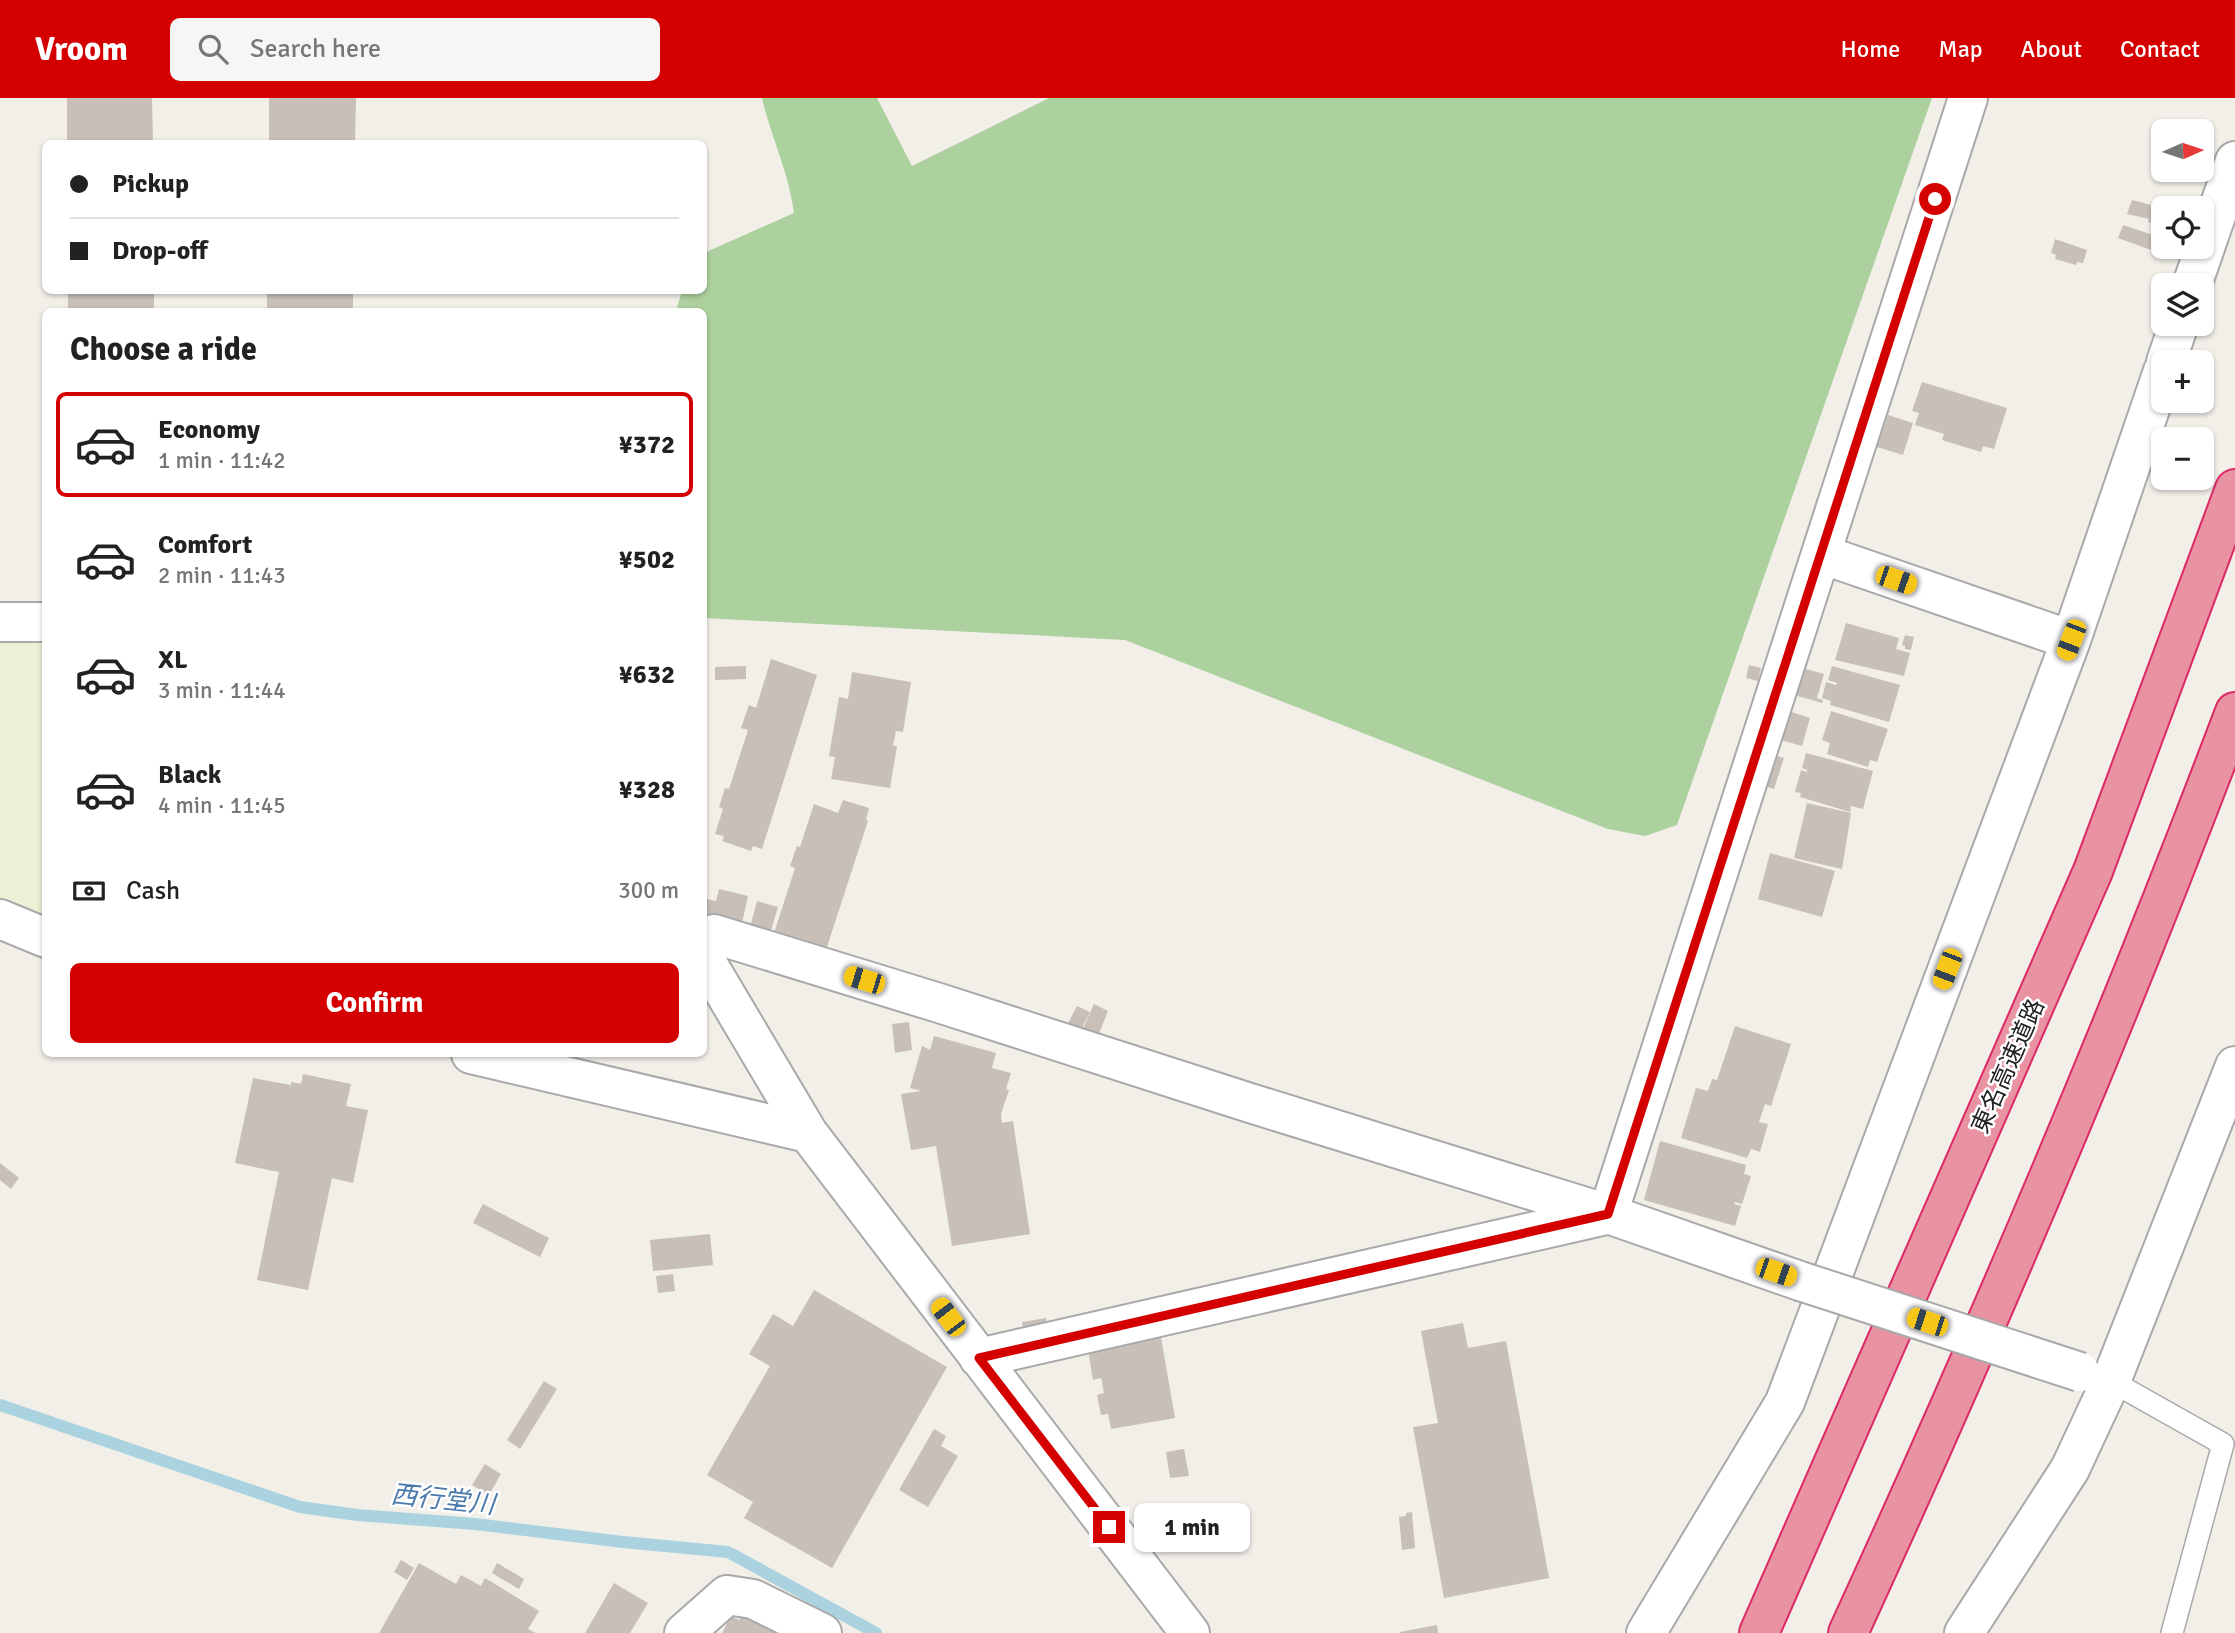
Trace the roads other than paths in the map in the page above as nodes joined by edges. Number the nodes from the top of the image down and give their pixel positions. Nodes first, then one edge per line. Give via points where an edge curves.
1 (1968, 98) edge
2 (2235, 161) edge
3 (2196, 273) edge
4 (2151, 406) edge
5 (2235, 489) edge
6 (1821, 554) junction
7 (0, 622) edge
8 (42, 622) edge
9 (2071, 640) junction
10 (2235, 712) edge
11 (0, 919) edge
12 (707, 936) edge
13 (42, 937) edge
14 (707, 963) edge
15 (484, 1057) edge
16 (2235, 1066) edge
17 (808, 1133) junction
18 (1608, 1214) junction
19 (979, 1358) junction
20 (2095, 1377) junction
21 (684, 1633) edge
22 (822, 1633) edge
23 (1190, 1633) edge
24 (1646, 1633) edge
25 (1759, 1633) edge
26 (1848, 1633) edge
27 (1964, 1633) edge
28 (2172, 1633) edge

1 - 6 street
2 - 3 street
4 - 9 street
5 - 25 highway, 東名高速道路 via 2093,871
6 - 9 street
6 - 18 street
7 - 8 street
9 - 24 street via 1785,1402
10 - 26 highway via 2160,910 1940,1432
11 - 13 street
12 - 18 street via 714,934 939,1003
14 - 17 street
15 - 17 street
16 - 20 street
17 - 19 street
18 - 19 street
18 - 20 street, bridge
19 - 23 street
20 - 27 street via 2070,1469
20 - 28 lane via 2223,1444
21 - 22 street via 727,1595 752,1599

